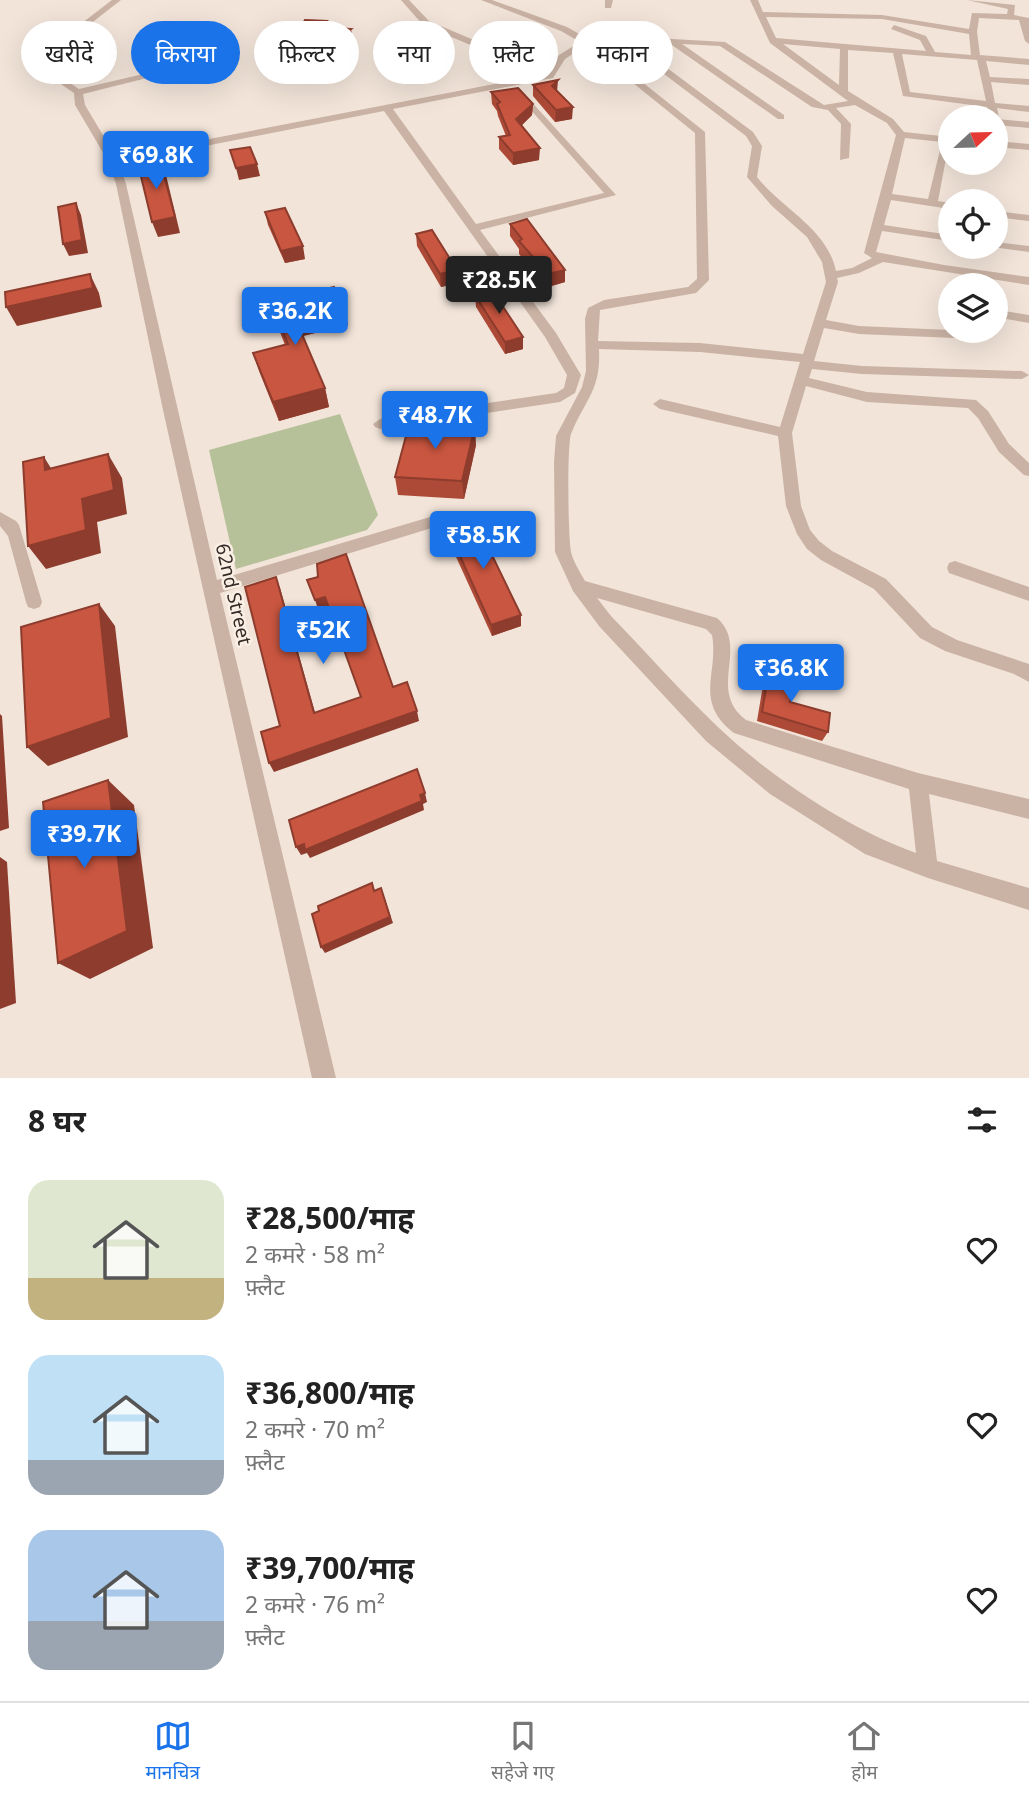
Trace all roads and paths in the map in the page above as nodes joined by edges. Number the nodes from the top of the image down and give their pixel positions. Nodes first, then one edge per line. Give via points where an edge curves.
1 (117, 0) edge
2 (405, 0) edge
3 (485, 0) edge
4 (754, 0) edge
5 (971, 0) edge
6 (870, 6) dead end
7 (1013, 7) edge
8 (759, 14) junction
9 (858, 17) junction
10 (1026, 19) edge
11 (973, 28) junction
12 (572, 34) edge
13 (673, 40) edge
14 (469, 41) edge
15 (773, 41) junction
16 (1029, 41) edge
17 (673, 42) edge
18 (844, 47) junction
19 (897, 51) junction
20 (572, 52) edge
21 (932, 54) junction
22 (979, 58) junction
23 (1029, 62) edge
24 (558, 64) edge
25 (673, 77) edge
26 (985, 79) junction
27 (131, 80) edge
28 (1029, 82) edge
29 (507, 84) edge
30 (513, 84) edge
31 (640, 84) edge
32 (78, 92) junction
33 (843, 92) junction
34 (856, 102) junction
35 (990, 105) joint
36 (1008, 106) edge
37 (386, 107) junction
38 (830, 107) junction
39 (1029, 108) edge
40 (781, 117) dead end
41 (1008, 122) edge
42 (1029, 125) edge
43 (901, 135) junction
44 (938, 139) edge
45 (1008, 145) edge
46 (1029, 147) edge
47 (844, 158) dead end
48 (113, 161) junction
49 (940, 175) edge
50 (886, 196) junction
51 (932, 203) junction
52 (938, 204) edge
53 (1008, 215) edge
54 (1029, 218) edge
55 (876, 227) junction
56 (473, 228) junction
57 (938, 236) edge
58 (1008, 246) edge
59 (1029, 249) edge
60 (881, 258) junction
61 (831, 275) junction
62 (1029, 281) edge
63 (1008, 316) edge
64 (1029, 319) edge
65 (819, 323) junction
66 (938, 333) edge
67 (592, 345) junction
68 (807, 361) junction
69 (1022, 374) dead end
70 (801, 380) junction
71 (660, 404) dead end
72 (380, 424) dead end
73 (785, 433) junction
74 (1029, 471) edge
75 (0, 519) edge
76 (430, 523) dead end
77 (955, 568) dead end
78 (579, 586) junction
79 (211, 589) junction
80 (1029, 594) edge
81 (34, 602) dead end
82 (1029, 674) edge
83 (918, 782) junction
84 (1029, 809) edge
85 (928, 868) junction
86 (1029, 899) edge
87 (324, 1078) edge

1 - 32 street via 34,63
2 - 14 street via 426,23
3 - 12 street
4 - 8 street
5 - 7 street
6 - 11 street
7 - 10 street
7 - 11 street via 976,14
8 - 9 street
8 - 15 street
9 - 11 street
9 - 21 street via 915,33
10 - 16 street
11 - 22 street
13 - 38 street via 722,44 815,105
15 - 18 street
15 - 33 street
17 - 40 street
18 - 19 street
18 - 33 street
19 - 21 street
19 - 35 street via 906,94
20 - 24 street
21 - 22 street
22 - 23 street
22 - 26 street
25 - 61 street via 750,134 757,146 752,177 764,195 813,233
26 - 28 street
26 - 35 street
27 - 32 street
29 - 37 street
30 - 56 street via 611,195
31 - 67 street via 700,132 703,280 692,290 594,308
32 - 48 street, 62nd Street via 80,105
33 - 34 street
34 - 38 street
34 - 43 street via 890,121
36 - 39 street
37 - 48 street
37 - 56 street
38 - 47 street via 846,124
41 - 42 street
43 - 44 street
43 - 50 street
45 - 46 street
48 - 79 street, 62nd Street
49 - 51 street
50 - 51 street
50 - 55 street
51 - 52 street
53 - 54 street
55 - 57 street
55 - 60 street via 869,250
56 - 72 street via 574,375 570,390 560,397
58 - 59 street
60 - 61 street via 855,271
60 - 62 street
61 - 65 street
63 - 64 street
65 - 66 street via 859,330
65 - 68 street
67 - 68 street via 704,346
67 - 78 street via 589,387 563,436 561,462 562,552
68 - 69 street via 862,370
68 - 70 street
70 - 73 street
70 - 74 street via 867,397 971,403 981,409 1010,456
71 - 73 street
73 - 82 street via 795,509 813,545 873,579 932,637
75 - 81 street via 11,525 16,536
76 - 79 street
77 - 80 street
78 - 83 street via 711,623 722,639 718,698 732,722
78 - 85 street via 605,621 712,735 777,787 872,847
79 - 87 street, 62nd Street
83 - 84 street
83 - 85 street
85 - 86 street

